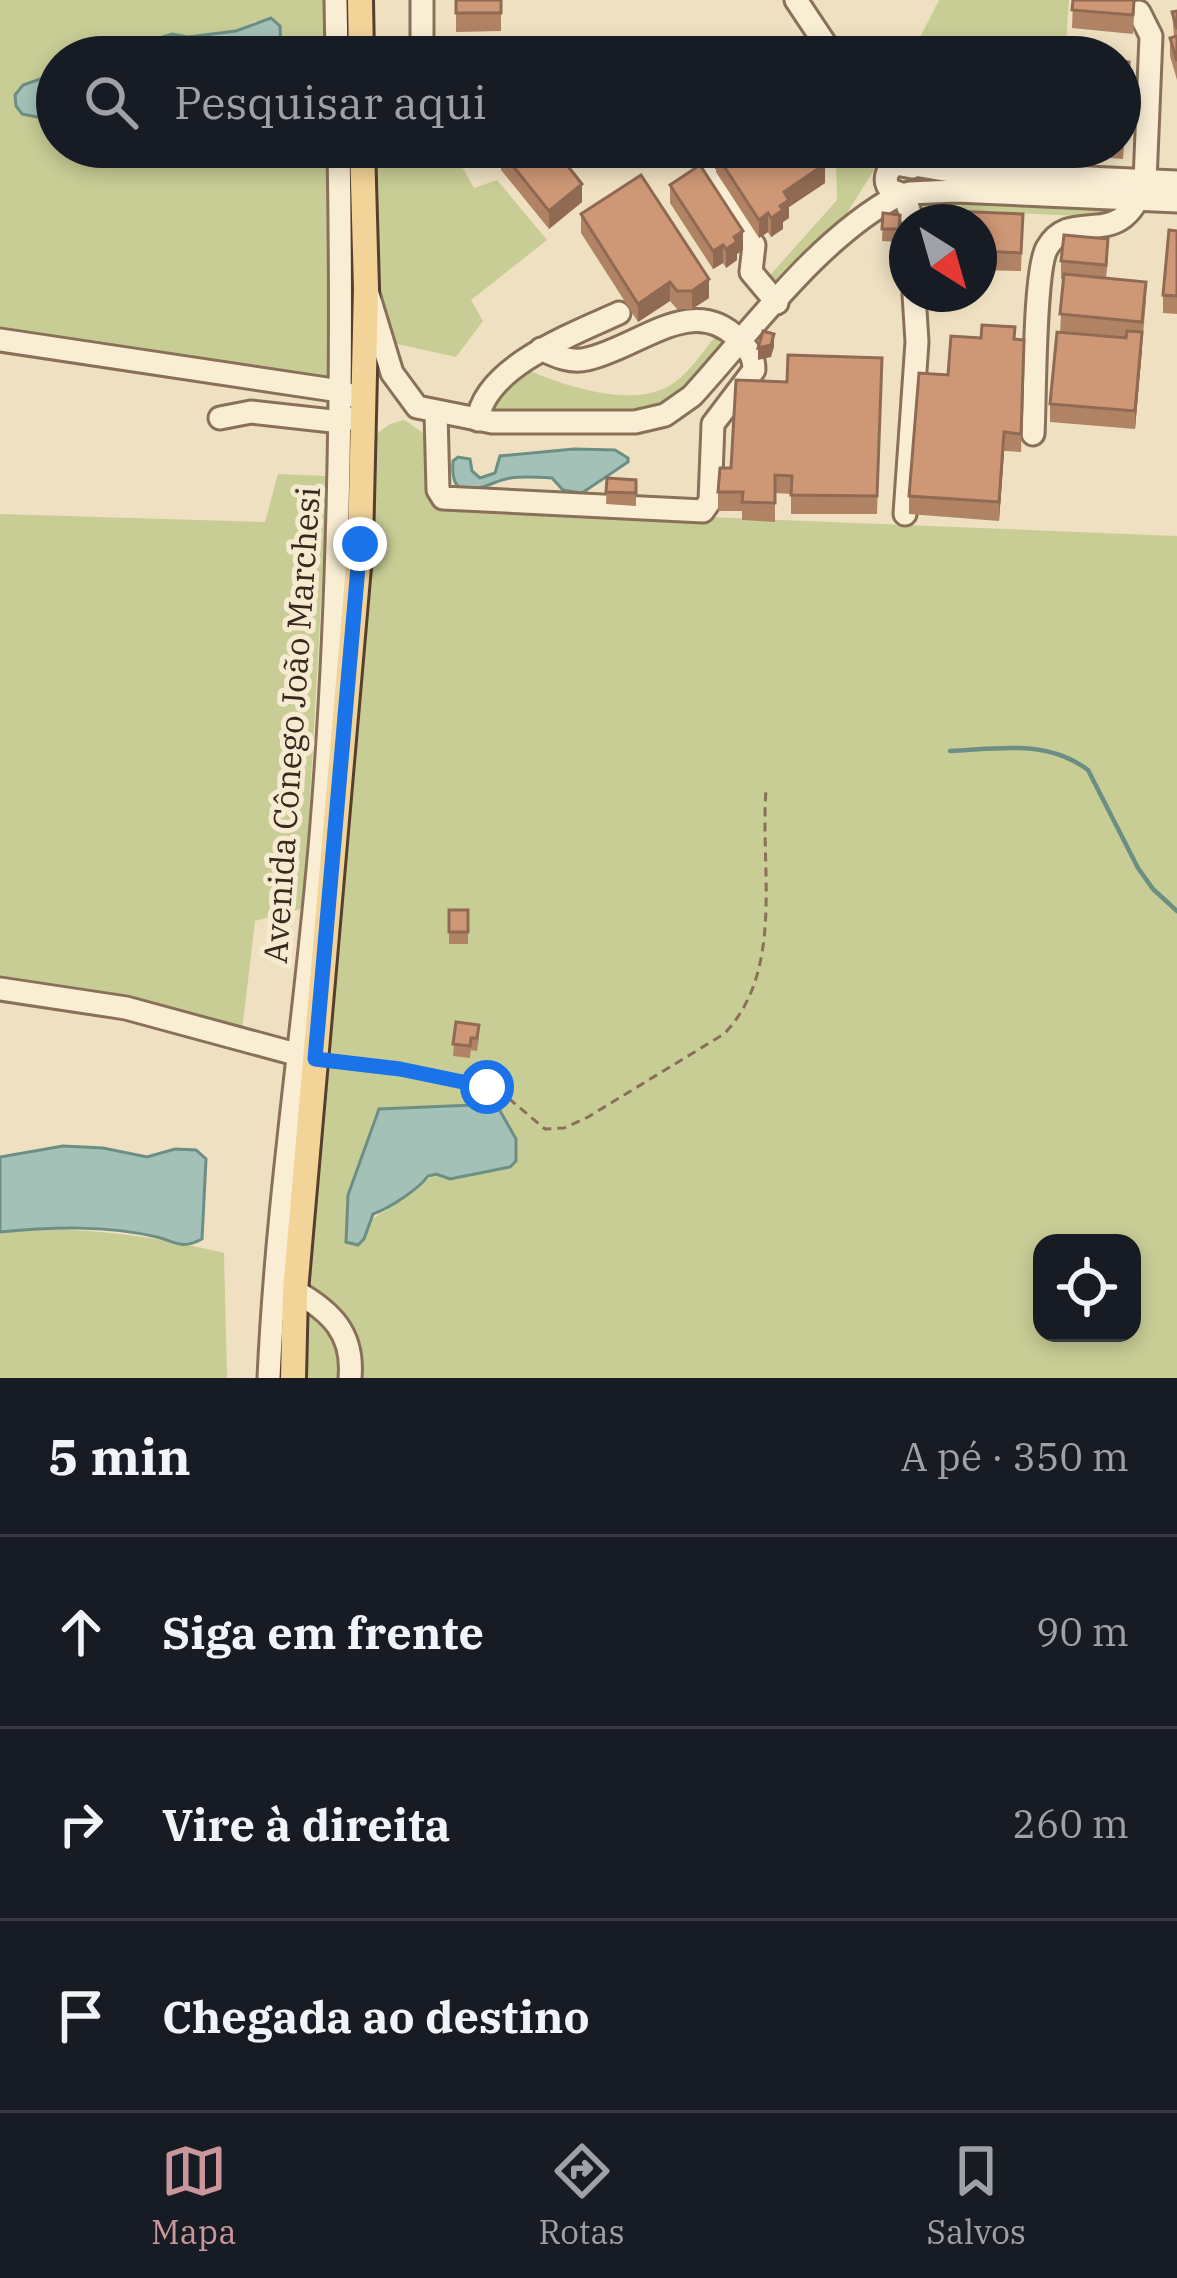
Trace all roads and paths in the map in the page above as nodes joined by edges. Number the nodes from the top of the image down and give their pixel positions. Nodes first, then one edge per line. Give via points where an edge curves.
1 (336, 0) edge
2 (360, 0) edge
3 (422, 0) edge
4 (796, 0) edge
5 (1138, 12) edge
6 (337, 36) edge
7 (361, 36) edge
8 (422, 36) edge
9 (820, 36) edge
10 (341, 168) edge
11 (361, 168) edge
12 (889, 168) edge
13 (912, 168) edge
14 (936, 168) edge
15 (1136, 168) edge
16 (709, 177) edge
17 (1177, 182) edge
18 (1142, 190) junction
19 (904, 194) junction
20 (1177, 201) edge
21 (907, 204) edge
22 (836, 237) junction
23 (354, 288) junction
24 (777, 303) junction
25 (915, 312) edge
26 (619, 313) dead end
27 (0, 340) edge
28 (741, 343) junction
29 (541, 349) junction
30 (340, 391) junction
31 (356, 412) junction
32 (436, 412) junction
33 (220, 418) dead end
34 (478, 419) junction
35 (1033, 434) dead end
36 (904, 514) dead end
37 (766, 790) dead end
38 (0, 989) edge
39 (308, 1059) junction
40 (295, 1292) junction
41 (269, 1378) edge
42 (292, 1378) edge
43 (350, 1378) edge

1 - 6 street
2 - 7 main road
3 - 8 street
4 - 9 street
5 - 18 street via 1151,36
10 - 23 street
11 - 23 main road
12 - 22 street
13 - 19 street via 916,186
14 - 18 street
15 - 18 street
16 - 24 street via 754,245 754,279
17 - 18 street
18 - 19 street
18 - 20 street
18 - 35 street via 1116,224 1064,231 1048,247
19 - 21 street
19 - 22 street
22 - 24 street
23 - 30 street
23 - 31 main road
23 - 32 street via 398,386 417,407
24 - 28 street
25 - 36 street
26 - 29 street
27 - 30 street
28 - 29 street via 719,321 691,320 581,361
28 - 32 street via 754,370 713,424 710,501 698,514 443,499
28 - 34 street via 679,408 651,419
29 - 34 street via 485,394
30 - 31 street
31 - 33 street
31 - 39 main road via 360,544
32 - 34 street
37 - 39 path via 764,940 740,1017 588,1117 545,1129 487,1087
38 - 39 street via 126,1008
39 - 40 main road
39 - 41 street via 281,1226
40 - 42 main road
40 - 43 street via 342,1328

